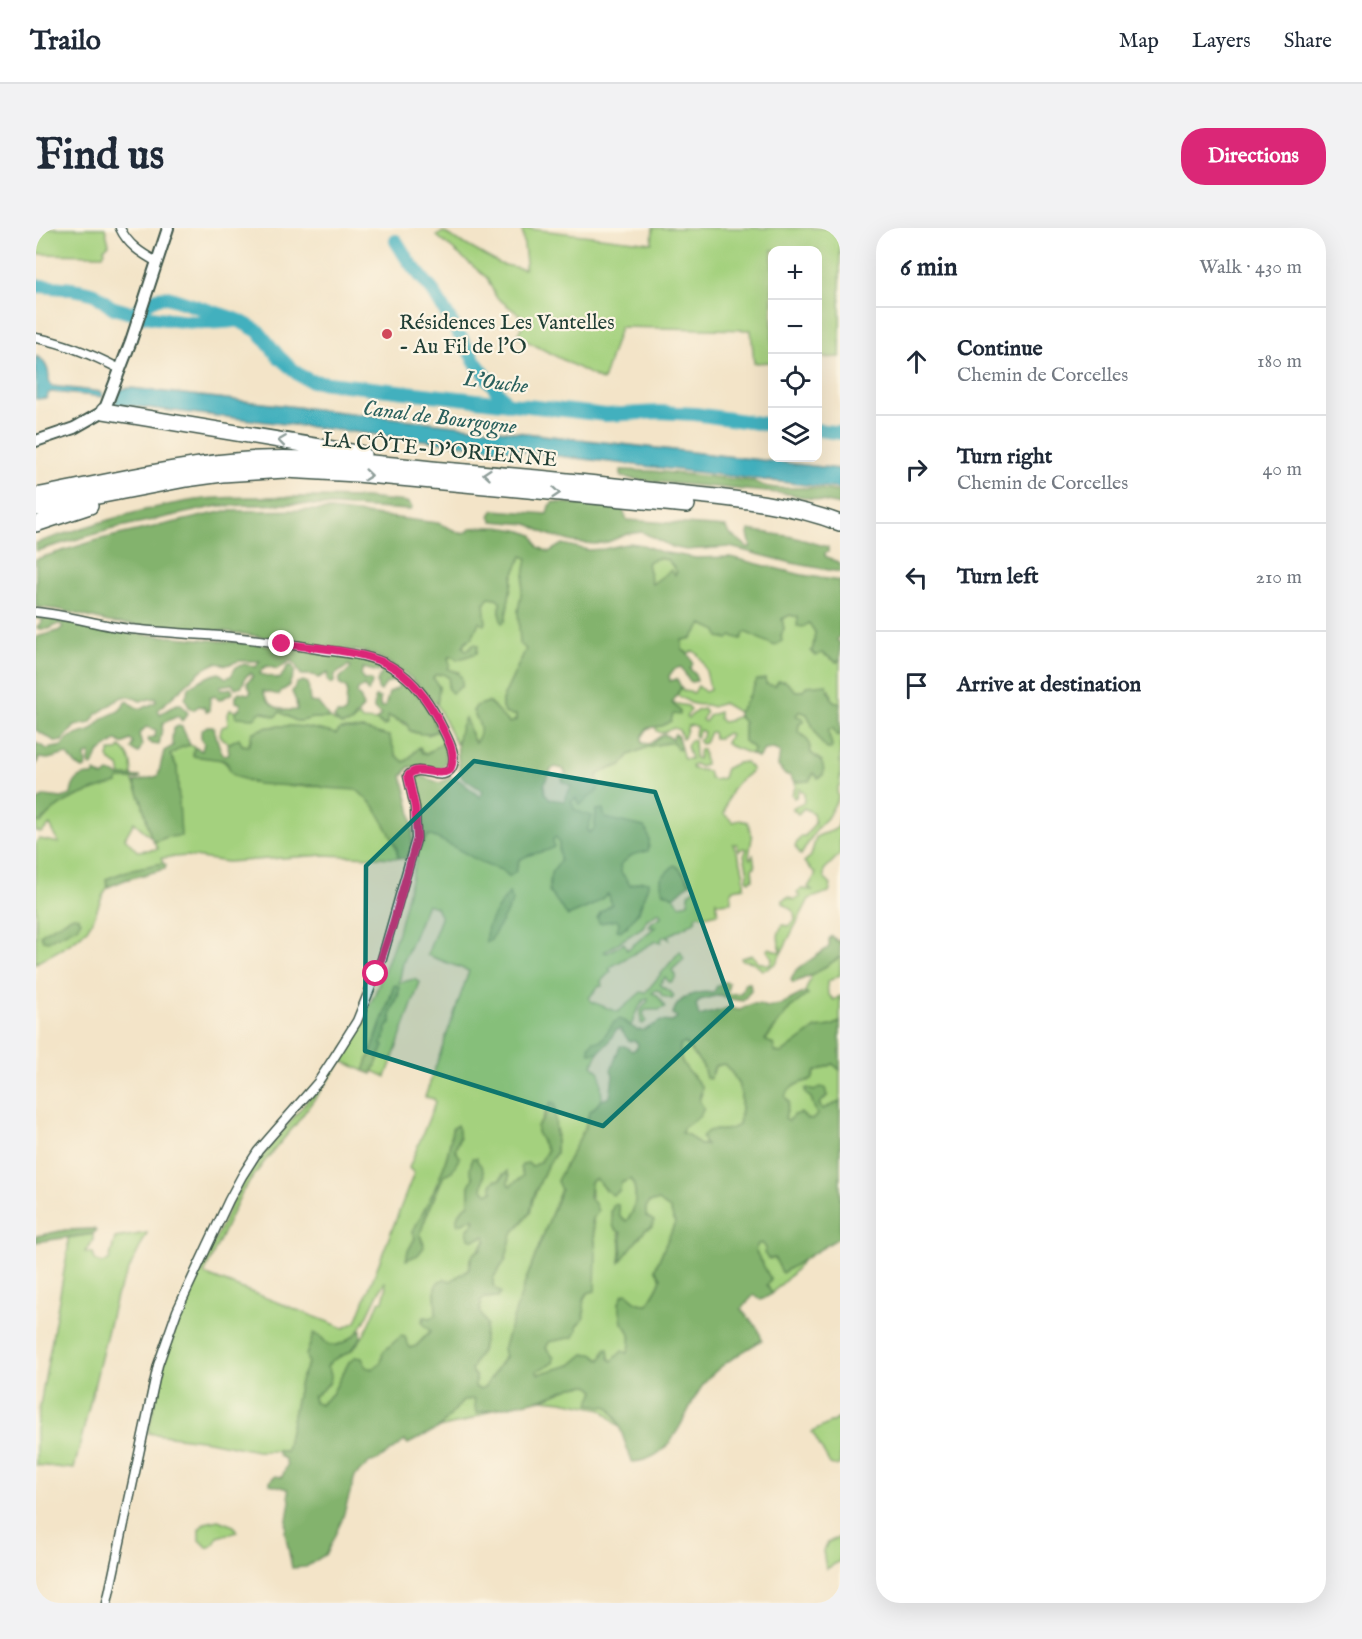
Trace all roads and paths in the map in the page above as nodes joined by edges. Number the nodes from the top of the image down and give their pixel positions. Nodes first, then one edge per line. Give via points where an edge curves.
1 (120, 228) edge
2 (168, 228) edge
3 (155, 267) junction
4 (36, 338) edge
5 (120, 369) junction
6 (106, 408) junction
7 (36, 441) edge
8 (464, 471) junction
9 (154, 485) junction
10 (36, 496) edge
11 (735, 501) junction
12 (36, 508) edge
13 (840, 511) edge
14 (840, 523) edge
15 (36, 524) edge
16 (840, 530) edge
17 (36, 612) edge
18 (107, 1603) edge

1 - 3 street via 125,239
2 - 3 main road
3 - 5 main road
4 - 5 street via 90,353
5 - 6 main road
6 - 7 main road via 74,428
8 -> 6 highway
8 - 10 highway, LA CÔTE-D'ORIENNE via 352,461 260,459 188,467
11 -> 8 highway, LA CÔTE-D'ORIENNE
9 - 12 highway, LA CÔTE-D'ORIENNE
9 - 15 highway
9 -> 16 highway, LA CÔTE-D'ORIENNE via 222,474 310,470 756,511 802,518
11 - 13 highway
11 - 14 highway, LA CÔTE-D'ORIENNE via 807,512
17 - 18 street via 128,629 223,636 372,658 390,665 427,700 453,756 450,770 442,774 416,770 408,776 417,838 382,959 357,1021 318,1082 258,1151 242,1176 177,1311 158,1365

